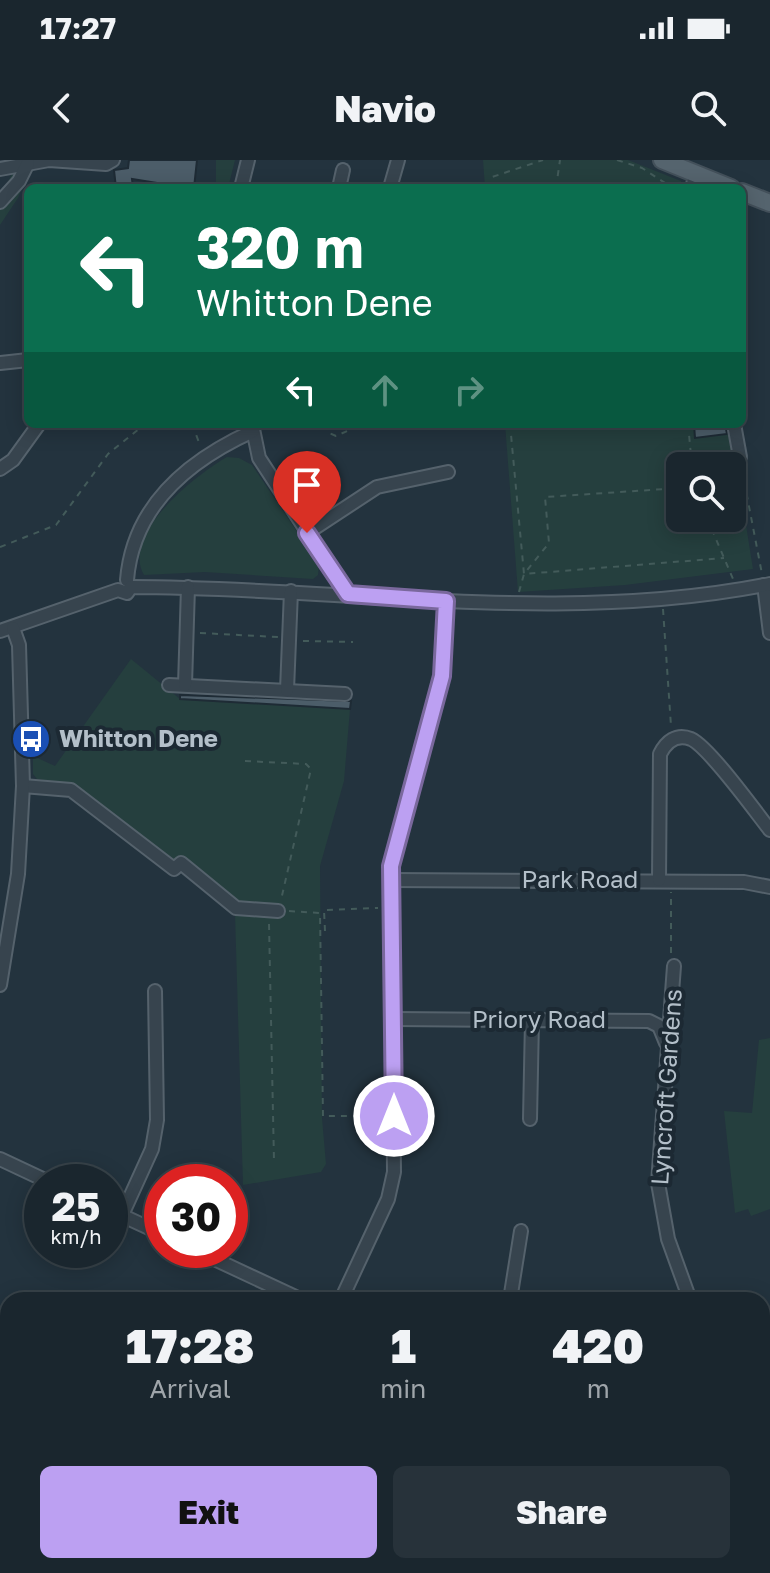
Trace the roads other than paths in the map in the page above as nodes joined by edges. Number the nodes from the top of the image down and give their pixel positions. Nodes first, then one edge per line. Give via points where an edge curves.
1 (113, 160) edge
2 (248, 160) edge
3 (398, 160) edge
4 (662, 160) edge
5 (28, 163) junction
6 (0, 169) edge
7 (343, 170) dead end
8 (694, 181) edge
9 (242, 184) edge
10 (340, 184) edge
11 (391, 184) edge
12 (746, 194) edge
13 (0, 202) edge
14 (770, 203) edge
15 (24, 360) edge
16 (0, 363) edge
17 (36, 428) edge
18 (253, 428) edge
19 (734, 428) edge
20 (736, 452) edge
21 (0, 469) edge
22 (448, 472) dead end
23 (307, 533) junction
24 (767, 584) edge
25 (125, 586) junction
26 (188, 587) junction
27 (291, 591) junction
28 (348, 594) junction
29 (446, 601) junction
30 (6, 630) edge
31 (770, 633) edge
32 (169, 685) dead end
33 (185, 685) junction
34 (287, 690) junction
35 (345, 694) dead end
36 (23, 786) junction
37 (770, 830) edge
38 (390, 880) junction
39 (665, 880) junction
40 (770, 886) edge
41 (278, 910) road end
42 (674, 966) road end
43 (0, 985) edge
44 (155, 991) dead end
45 (394, 1019) junction
46 (532, 1020) junction
47 (668, 1049) junction
48 (530, 1119) dead end
49 (0, 1159) edge
50 (24, 1170) edge
51 (128, 1191) edge
52 (521, 1231) dead end
53 (229, 1268) edge
54 (274, 1292) edge
55 (345, 1292) edge
56 (511, 1292) edge
57 (687, 1292) edge

1 - 5 street
2 - 9 street
3 - 11 street
4 - 8 main road
5 - 6 street
5 - 13 street
7 - 10 street
12 - 14 main road
15 - 16 street
17 - 21 street
18 - 23 street via 259,458
18 - 25 street via 208,455 149,508
19 - 20 street
22 - 23 street via 377,487
23 - 28 street
24 - 29 street via 662,598 520,605
24 - 31 street
25 - 26 street
25 - 30 street
26 - 27 street
26 - 33 street
27 - 28 street
27 - 34 street
28 - 29 street
29 - 38 street via 442,676
30 - 36 street via 19,645
32 - 33 street
33 - 34 street
34 - 35 street
36 - 41 street via 71,790 174,869 181,863 236,908
36 - 43 street via 18,874
37 - 39 street via 701,746 684,737 672,739 660,754
38 - 39 street, Park Road
38 - 45 street
39 - 40 street, Park Road
42 - 47 street, Lyncroft Gardens
44 - 51 street via 157,1120 152,1149
45 - 46 street, Priory Road
45 - 55 street via 394,1172 388,1199
46 - 47 street, Priory Road via 649,1021 659,1026
46 - 48 street
47 - 57 street, Lyncroft Gardens via 658,1183 668,1239
49 - 50 street
52 - 56 street
53 - 54 street

